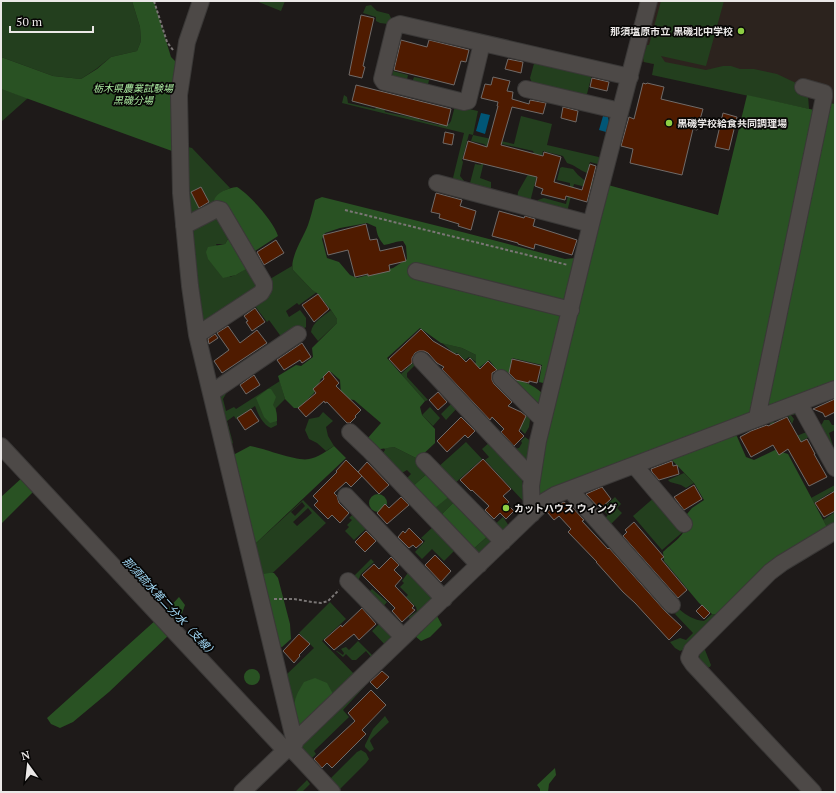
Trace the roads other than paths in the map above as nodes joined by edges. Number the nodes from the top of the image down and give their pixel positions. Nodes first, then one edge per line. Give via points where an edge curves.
1 (201, 1) edge
2 (649, 1) edge
3 (482, 43) junction
4 (630, 77) junction
5 (803, 87) dead end
6 (526, 89) dead end
7 (620, 111) junction
8 (437, 183) dead end
9 (591, 224) junction
10 (184, 226) junction
11 (416, 271) dead end
12 (571, 310) junction
13 (298, 334) dead end
14 (197, 335) junction
15 (421, 360) dead end
16 (501, 378) dead end
17 (835, 389) edge
18 (211, 393) junction
19 (799, 403) junction
20 (757, 418) junction
21 (543, 420) junction
22 (350, 432) dead end
23 (1, 446) edge
24 (424, 461) dead end
25 (634, 465) junction
26 (835, 468) edge
27 (532, 478) junction
28 (570, 490) junction
29 (346, 496) dead end
30 (532, 514) junction
31 (684, 524) dead end
32 (835, 531) edge
33 (503, 542) junction
34 (478, 565) junction
35 (348, 581) road end
36 (444, 599) junction
37 (672, 605) dead end
38 (404, 638) junction
39 (290, 747) junction
40 (242, 792) edge
41 (332, 792) edge
42 (813, 792) edge

1 - 10 street via 187,42 179,95
2 - 4 street
3 - 3 street via 400,24 395,26 382,79 384,82 468,101
3 - 4 street
4 - 7 street
5 - 20 street via 820,91 824,93 824,97
6 - 7 street
7 - 9 street
8 - 9 street
9 - 12 street
10 - 14 street
10 - 14 street via 217,209 221,210 264,284 261,293
11 - 12 street
12 - 21 street
13 - 18 street
14 - 18 street
15 - 27 street
16 - 21 street
17 - 19 street
18 - 39 street via 261,601
19 - 20 street
19 - 26 street
20 - 25 street
21 - 27 street
22 - 34 street
23 - 39 street
24 - 33 street
25 - 28 street
25 - 31 street
27 - 30 street
28 - 30 street via 545,501
28 - 37 street
29 - 36 street
30 - 33 street
32 - 42 street via 770,572 692,650 690,658
33 - 34 street
34 - 36 street
35 - 38 street
36 - 38 street
38 - 39 street
39 - 40 street
39 - 41 street

